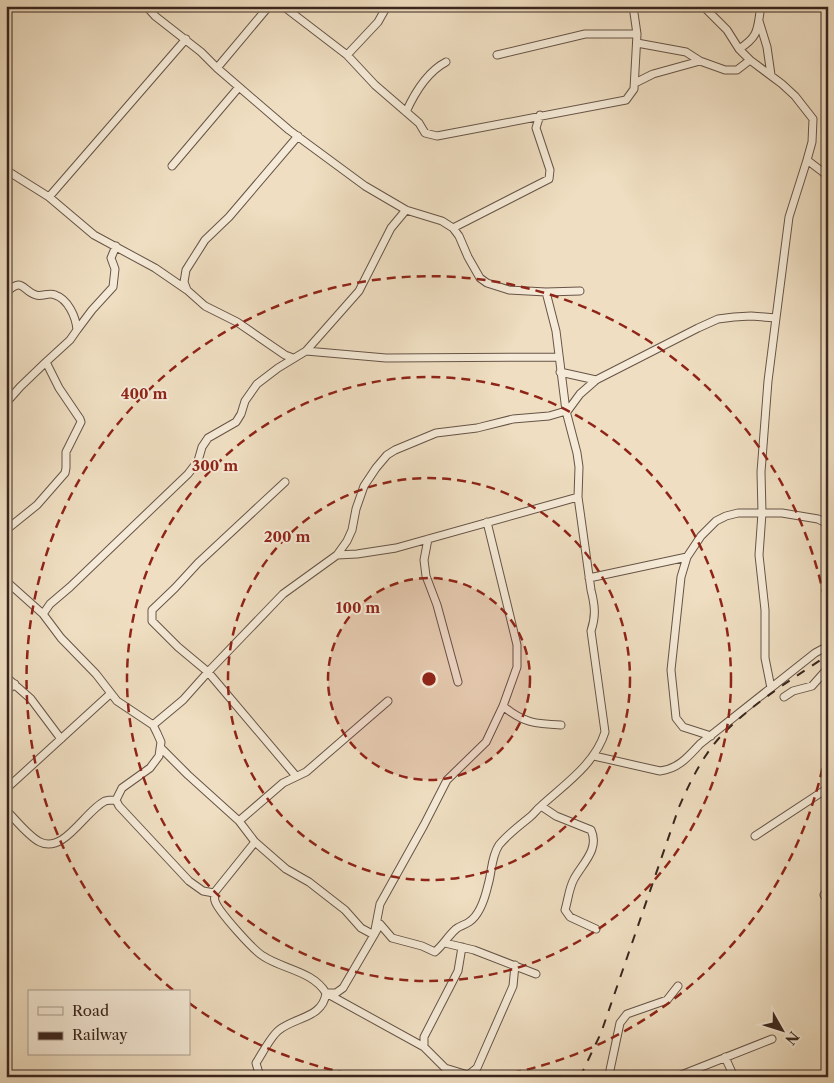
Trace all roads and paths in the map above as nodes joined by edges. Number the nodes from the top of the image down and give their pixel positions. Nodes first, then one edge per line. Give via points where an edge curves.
1 (146, 6) edge
2 (269, 6) edge
3 (283, 6) edge
4 (387, 6) edge
5 (633, 6) edge
6 (703, 6) edge
7 (762, 6) edge
8 (759, 21) junction
9 (638, 34) junction
10 (186, 39) junction
11 (637, 43) junction
12 (740, 49) junction
13 (347, 55) junction
14 (498, 55) dead end
15 (750, 60) junction
16 (700, 61) junction
17 (446, 62) dead end
18 (217, 68) junction
19 (771, 75) junction
20 (634, 83) junction
21 (239, 86) junction
22 (406, 112) junction
23 (540, 115) junction
24 (298, 136) junction
25 (807, 160) junction
26 (172, 166) dead end
27 (6, 170) edge
28 (828, 176) edge
29 (50, 197) junction
30 (406, 210) junction
31 (453, 228) junction
32 (116, 246) junction
33 (187, 290) junction
34 (580, 291) dead end
35 (546, 292) junction
36 (6, 293) edge
37 (776, 318) junction
38 (77, 330) junction
39 (306, 351) junction
40 (558, 357) junction
41 (293, 358) junction
42 (46, 362) junction
43 (560, 372) junction
44 (596, 380) junction
45 (6, 403) edge
46 (566, 412) junction
47 (285, 482) dead end
48 (578, 497) junction
49 (762, 513) junction
50 (486, 522) junction
51 (828, 524) edge
52 (6, 530) edge
53 (428, 539) junction
54 (337, 555) junction
55 (687, 557) junction
56 (589, 578) junction
57 (6, 582) edge
58 (42, 614) junction
59 (828, 646) edge
60 (828, 668) edge
61 (208, 672) junction
62 (6, 677) edge
63 (458, 682) dead end
64 (15, 684) junction
65 (771, 688) junction
66 (6, 691) edge
67 (110, 694) junction
68 (784, 697) dead end
69 (388, 701) dead end
70 (503, 706) junction
71 (152, 725) junction
72 (561, 725) dead end
73 (711, 736) junction
74 (61, 738) junction
75 (161, 748) junction
76 (594, 756) junction
77 (296, 776) junction
78 (828, 788) edge
79 (6, 789) edge
80 (116, 800) junction
81 (541, 806) junction
82 (6, 810) edge
83 (239, 822) junction
84 (754, 836) dead end
85 (255, 842) junction
86 (828, 889) edge
87 (214, 893) junction
88 (828, 901) edge
89 (596, 929) dead end
90 (374, 935) junction
91 (445, 943) junction
92 (462, 947) junction
93 (514, 965) junction
94 (536, 974) dead end
95 (678, 986) dead end
96 (326, 992) junction
97 (772, 1039) dead end
98 (424, 1047) junction
99 (725, 1057) junction
100 (445, 1068) junction
101 (474, 1075) edge
102 (260, 1077) edge
103 (448, 1077) edge
104 (611, 1077) edge
105 (676, 1077) edge
106 (734, 1077) edge

1 - 10 street
2 - 18 street
3 - 13 street
4 - 13 street via 378,22
5 - 9 street
6 - 12 street via 727,30
7 - 8 street
8 - 12 street via 751,42
8 - 19 street via 768,47
9 - 11 street
9 - 14 street via 585,34
10 - 18 street
10 - 29 street
11 - 16 street via 686,52
11 - 20 street
12 - 15 street
13 - 22 street
15 - 16 street via 737,70 725,70
15 - 19 street
16 - 20 street via 653,74
17 - 22 street via 434,68 412,97
18 - 21 street
19 - 25 street via 813,118
20 - 23 street via 634,89 626,100
21 - 24 street
21 - 26 street
22 - 23 street via 425,133 437,136
23 - 31 street via 536,128 550,170 549,179
24 - 30 street via 365,186
24 - 33 street via 236,210 198,249 186,270 184,282
25 - 28 street
25 - 37 street via 789,216
27 - 29 street
29 - 32 street via 94,235
30 - 31 street via 442,221
30 - 39 street via 391,228 359,291
31 - 35 street via 480,278 487,283 509,290
32 - 33 street
32 - 38 street via 111,258 115,269 113,287
33 - 41 street via 205,306 237,322
34 - 35 street
35 - 40 street via 556,331
36 - 38 street via 18,285 36,295 57,295 71,311
37 - 44 street via 718,319
37 - 49 street via 761,472
38 - 42 street
39 - 40 street via 386,358
39 - 41 street
40 - 43 street
41 - 58 street via 257,384 236,422 208,438 188,474
42 - 45 street
42 - 52 street via 81,422 66,452 65,473 37,505
43 - 44 street
43 - 46 street
44 - 46 street
46 - 48 street via 578,460
46 - 54 street via 436,433 387,454 364,486 352,530
47 - 61 street via 152,610 152,621
48 - 50 street
48 - 56 street
49 - 51 street via 791,514
49 - 55 street via 738,513 716,521
49 - 65 street via 758,555
50 - 53 street
50 - 70 street via 517,645 517,666
53 - 54 street via 389,549
53 - 63 street via 424,560 426,576
54 - 61 street via 283,594
55 - 56 street
55 - 73 street via 681,577 671,670 676,718 683,727
56 - 76 street via 595,618 591,631 605,732
57 - 58 street
58 - 67 street
59 - 65 street
60 - 68 street via 812,686
61 - 71 street via 183,700
61 - 77 street
62 - 64 street
64 - 66 street
64 - 74 street
65 - 73 street
67 - 71 street
67 - 74 street
69 - 77 street via 312,768
70 - 72 street via 515,716 537,724
70 - 90 street via 486,742 447,780 380,904
71 - 75 street via 162,742
73 - 76 street via 671,770 660,771
74 - 79 street
75 - 80 street via 150,768 128,782
75 - 83 street
76 - 81 street
77 - 83 street via 283,783
78 - 84 street
80 - 82 street via 106,801 93,810 55,844 35,839
80 - 87 street via 189,881 204,891
81 - 89 street via 556,816 591,830 594,835 589,858 573,881 565,910 570,917
81 - 91 street via 499,846 477,915 457,928
83 - 85 street
85 - 87 street
85 - 90 street
86 - 88 street via 824,896
87 - 96 street via 219,909 252,947 263,956 297,970
90 - 91 street via 380,924 396,940 436,952
90 - 96 street via 343,988 336,993
91 - 92 street
92 - 93 street
92 - 98 street via 458,971 424,1037
93 - 94 street
93 - 101 street via 513,986
95 - 104 street via 667,1000 623,1018
96 - 98 street
96 - 102 street via 325,1001 315,1012 278,1030 256,1063
97 - 99 street
98 - 100 street
99 - 105 street
99 - 106 street
100 - 101 street
100 - 103 street

